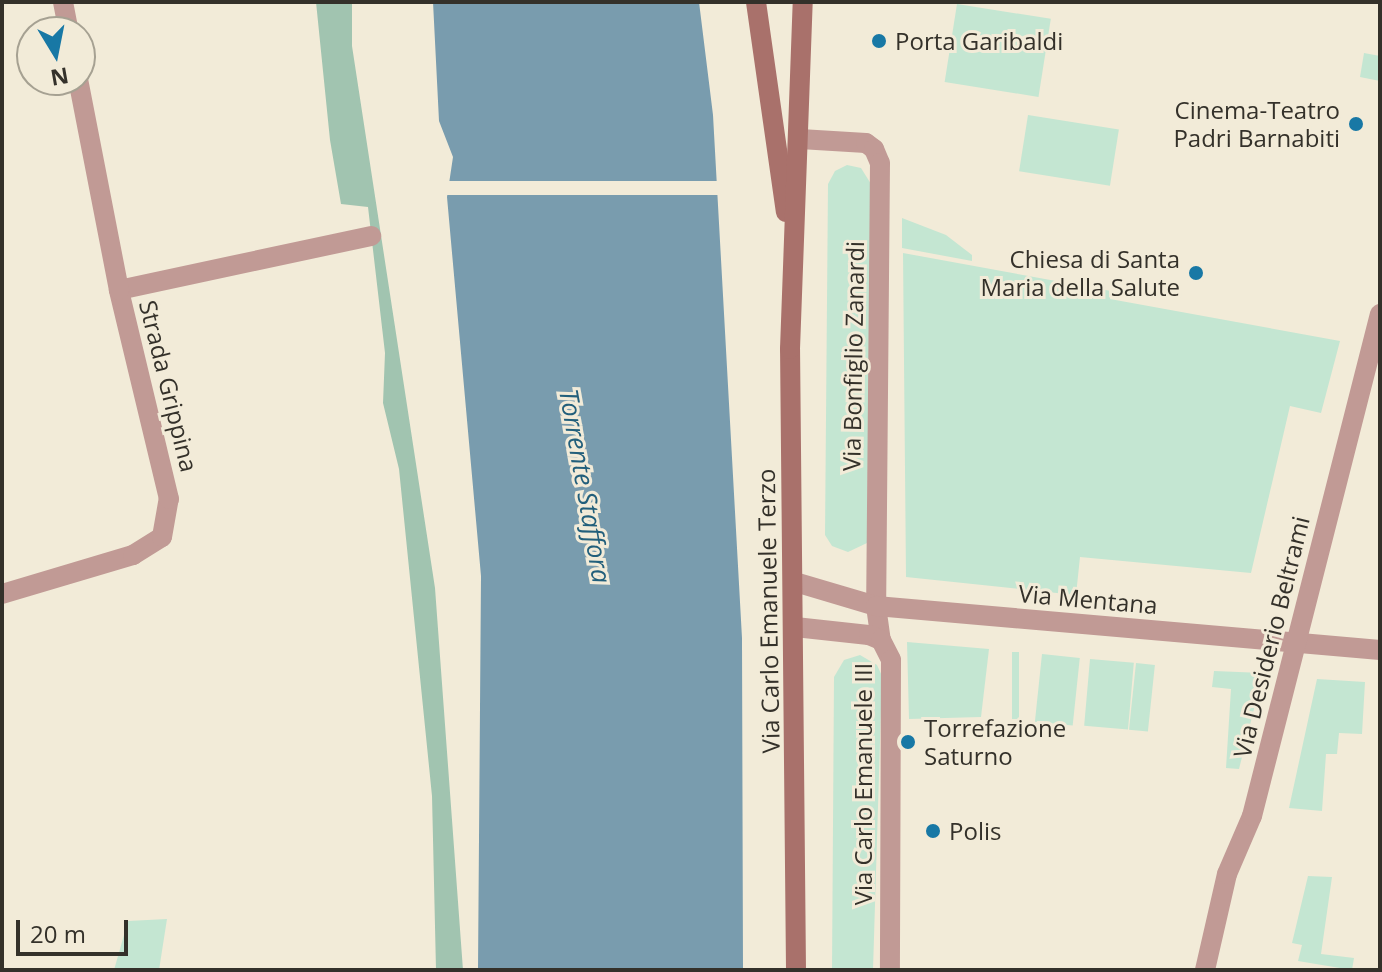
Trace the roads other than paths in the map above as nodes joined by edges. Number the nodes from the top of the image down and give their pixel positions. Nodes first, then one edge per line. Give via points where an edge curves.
1 (756, 2) edge
2 (803, 2) edge
3 (81, 96) edge
4 (800, 139) junction
5 (371, 236) dead end
6 (792, 252) junction
7 (119, 290) junction
8 (1380, 314) edge
9 (795, 582) junction
10 (2, 594) edge
11 (876, 606) junction
12 (795, 627) junction
13 (881, 640) junction
14 (1296, 643) junction
15 (1380, 650) edge
16 (796, 970) edge
17 (890, 970) edge
18 (1205, 970) edge

1 - 6 main road, Via Carlo Emanuele Terzo
2 - 4 main road, Via Carlo Emanuele Terzo
3 - 7 street, Strada Grippina
4 - 6 main road, Via Carlo Emanuele Terzo
4 - 11 street, Via Bonfiglio Zanardi via 866,143 880,163
5 - 7 street
6 - 9 main road, Via Carlo Emanuele Terzo
7 - 10 street, Strada Grippina via 169,499 162,537 133,555
8 - 14 street, Via Desiderio Beltrami
9 - 11 street, Via Mentana
9 - 12 main road, Via Carlo Emanuele Terzo
11 - 13 street, Via Bonfiglio Zanardi
11 - 14 street, Via Mentana
12 - 13 street, Via Carlo Emanuele III via 855,631
12 - 16 main road, Via Carlo Emanuele Terzo
13 - 17 street, Via Carlo Emanuele III via 891,660
14 - 15 street, Via Mentana
14 - 18 street, Via Desiderio Beltrami via 1246,833 1227,874

